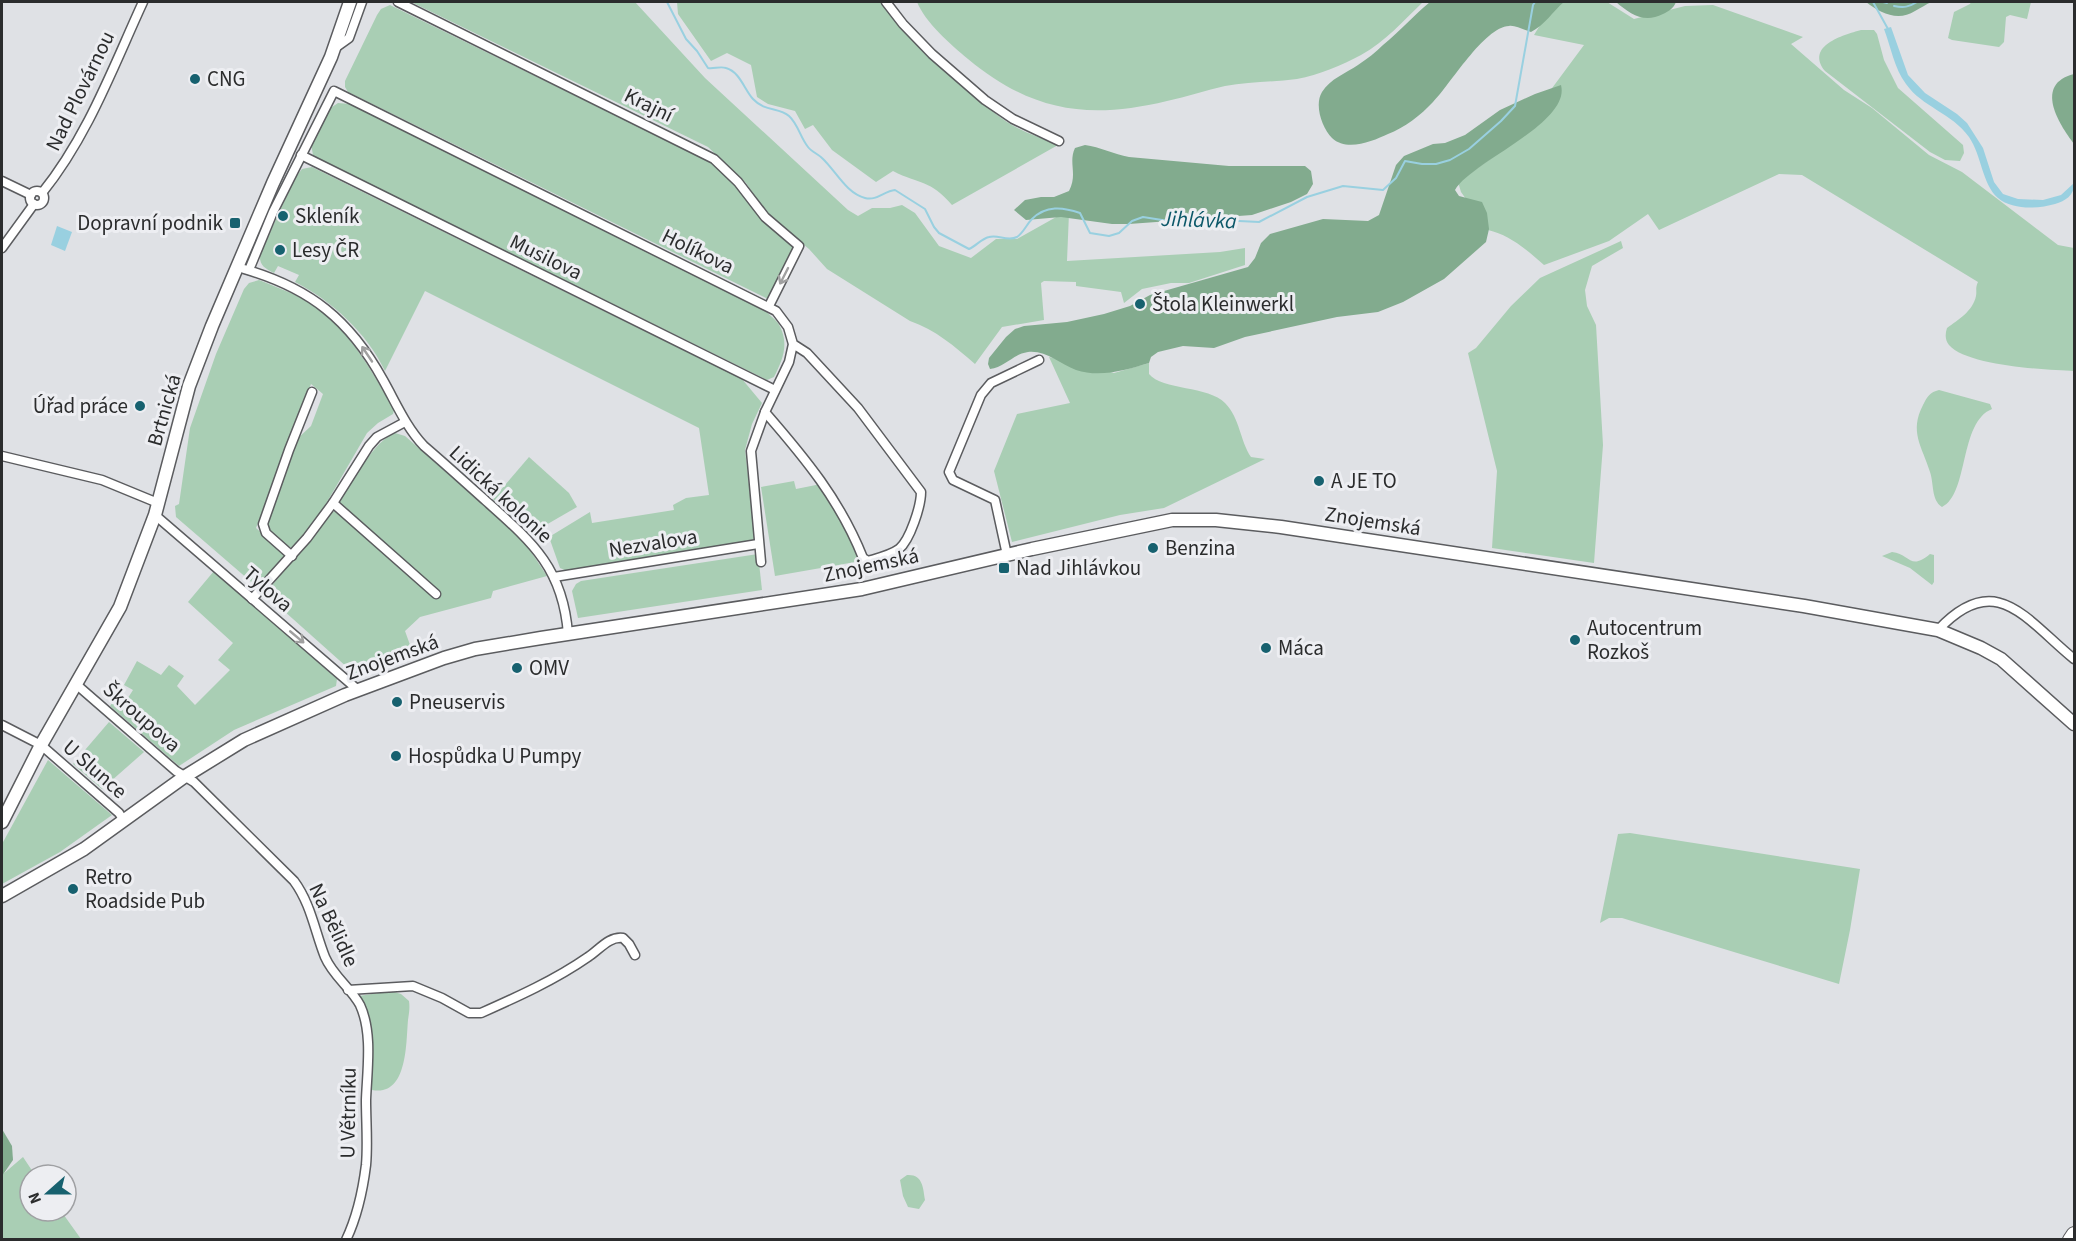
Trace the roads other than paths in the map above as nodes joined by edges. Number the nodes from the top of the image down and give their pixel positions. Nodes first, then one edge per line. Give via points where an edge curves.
1 (143, 2) edge
2 (370, 2) edge
3 (399, 2) edge
4 (886, 2) edge
5 (358, 3) edge
6 (334, 91) joint
7 (1059, 141) dead end
8 (301, 155) junction
9 (2, 181) edge
10 (42, 193) junction
11 (31, 195) junction
12 (34, 204) junction
13 (2, 248) edge
14 (242, 269) junction
15 (769, 306) junction
16 (793, 344) junction
17 (1040, 360) dead end
18 (775, 390) junction
19 (312, 392) dead end
20 (765, 412) junction
21 (405, 422) junction
22 (2, 456) edge
23 (333, 503) junction
24 (156, 509) junction
25 (758, 544) junction
26 (1007, 555) junction
27 (292, 556) junction
28 (761, 562) dead end
29 (554, 578) junction
30 (436, 594) dead end
31 (252, 599) junction
32 (1938, 630) junction
33 (568, 634) junction
34 (2074, 658) edge
35 (77, 684) junction
36 (358, 690) junction
37 (2074, 724) edge
38 (2, 725) edge
39 (41, 745) junction
40 (184, 777) junction
41 (124, 821) junction
42 (2, 822) edge
43 (2, 896) edge
44 (635, 956) dead end
45 (348, 990) junction
46 (2074, 1234) edge
47 (346, 1239) edge
48 (2070, 1239) edge

1 - 10 street, Nad Plovárnou via 81,134 63,167
2 - 5 street
3 -> 15 street, Krajní via 714,159 765,217 799,246
4 - 7 street via 932,54 986,100 1013,119
5 - 14 main road, Brtnická via 335,48
6 - 8 street, Brtnická
6 - 15 street, Holíkova
8 - 14 street, Brtnická
8 - 18 street, Musilova
9 - 11 street
10 - 11 street via 36,191
10 - 12 street, Nad Plovárnou via 44,201
11 - 12 street
12 - 13 street
21 -> 14 street, Lidická kolonie via 358,340 328,310 287,284
14 - 24 main road, Brtnická via 189,386
15 - 16 street, Holíkova via 788,327
16 - 18 street
16 - 20 street, Holíkova via 807,352 858,408 921,492 906,541 896,551 868,561 863,558 823,482
17 - 26 street via 988,386 949,472 953,480 995,500
18 - 20 street
19 - 27 street via 263,524 266,533
20 - 25 street via 751,451
21 - 23 street via 377,437 369,446
21 - 29 street, Lidická kolonie via 424,446 531,542
22 - 24 street, Tylova via 102,480
23 - 27 street
23 - 30 street
24 - 31 street, Tylova
24 - 35 main road, Brtnická via 120,607
25 - 28 street
25 - 29 street, Nezvalova
26 - 32 main road, Znojemská via 1172,520 1216,520 1804,606
26 - 33 main road, Znojemská via 862,589
27 - 31 street
29 - 33 street, Lidická kolonie
31 -> 36 street, Tylova
32 - 34 street via 1953,614 1973,602 1995,602 2023,615
32 - 37 main road, Znojemská via 2001,659
33 - 36 main road, Znojemská via 465,652
35 - 39 main road, Brtnická
35 - 40 street, Škroupova
36 - 40 main road, Znojemská via 244,740
38 - 39 street, U Slunce
39 - 41 street, U Slunce
39 - 42 main road, Brtnická
40 - 41 main road, Znojemská
40 - 45 street, Na Bělidle via 194,782 294,881 305,898 326,960
41 - 43 main road, Znojemská via 70,858
44 - 45 street, Na Bělidle via 623,938 612,939 559,975 481,1013 469,1013 413,986
45 - 47 street, U Větrníku via 364,1018 368,1052 366,1164
46 - 48 main road

